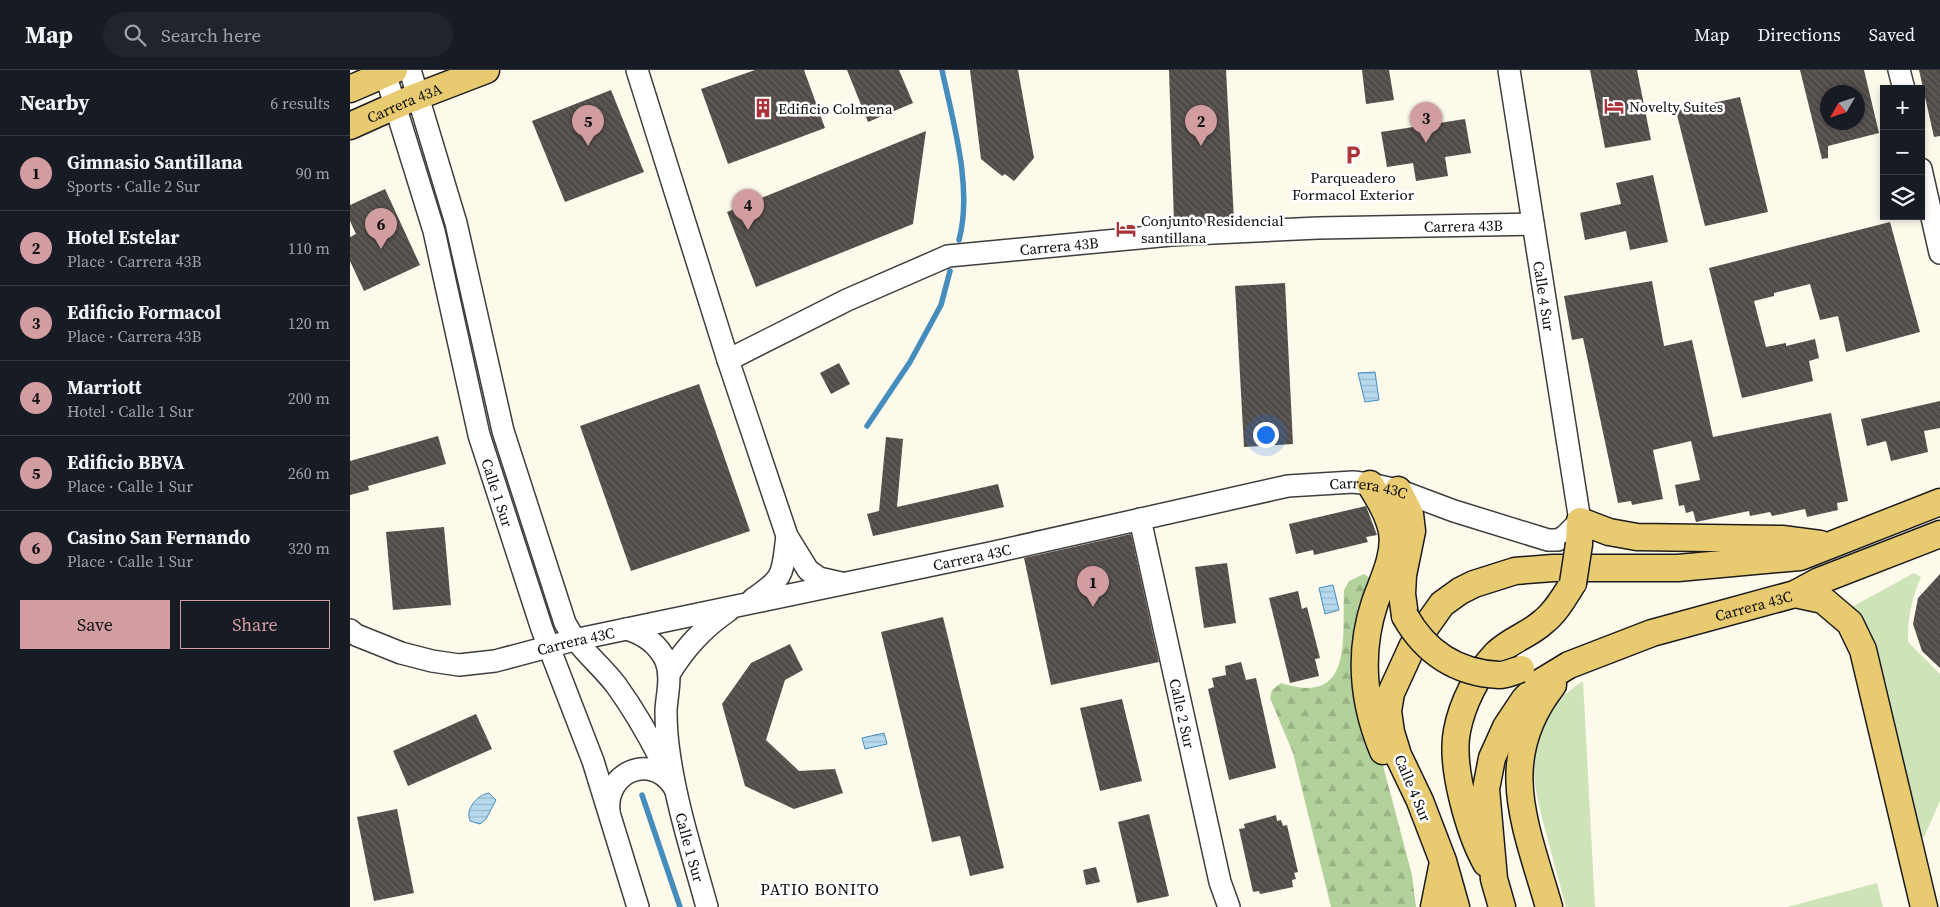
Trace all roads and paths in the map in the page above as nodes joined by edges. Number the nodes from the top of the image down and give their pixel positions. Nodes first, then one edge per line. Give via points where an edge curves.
1 (410, 70) edge
2 (486, 70) edge
3 (637, 70) edge
4 (1509, 70) edge
5 (1899, 70) edge
6 (387, 71) edge
7 (1903, 85) edge
8 (350, 89) edge
9 (406, 101) junction
10 (350, 126) edge
11 (1922, 175) edge
12 (1533, 224) junction
13 (1940, 253) edge
14 (728, 360) junction
15 (1370, 484) junction
16 (1398, 490) junction
17 (1940, 502) edge
18 (1140, 519) junction
19 (1580, 533) junction
20 (1940, 534) edge
21 (786, 536) junction
22 (1830, 546) junction
23 (1819, 581) junction
24 (843, 583) junction
25 (1795, 594) junction
26 (741, 605) junction
27 (626, 629) junction
28 (353, 632) edge
29 (574, 640) junction
30 (549, 646) junction
31 (1569, 664) junction
32 (669, 674) junction
33 (676, 789) junction
34 (1420, 801) junction
35 (609, 816) junction
36 (1443, 861) junction
37 (1494, 879) junction
38 (703, 904) edge
39 (638, 907) edge
40 (1229, 907) edge
41 (1434, 907) edge
42 (1456, 907) edge
43 (1502, 907) edge
44 (1549, 907) edge
45 (1924, 907) edge

1 - 9 street, Calle 1 Sur
2 - 9 main road, Carrera 43A
3 - 14 street, Calle 1 Sur
4 - 12 street, Calle 4 Sur
5 - 7 street
6 - 8 main road
6 - 9 street, Calle 1 Sur
9 - 10 main road, Carrera 43A
9 - 29 street, Calle 1 Sur via 456,223 503,431 565,623
9 - 30 street, Calle 1 Sur via 479,436
11 - 13 street
12 - 14 street, Carrera 43B via 1318,228 1172,235 948,256 847,300
12 - 19 street, Calle 4 Sur
14 - 21 street, Calle 1 Sur
15 - 16 street, Carrera 43C
15 - 18 street, Carrera 43C via 1288,486
15 - 34 main road via 1385,511 1392,534 1389,560 1368,633 1364,674 1366,703 1386,758 1397,777
16 - 19 street, Carrera 43C via 1548,540
16 - 23 main road, bridge via 1410,514 1412,532 1403,575 1405,616 1415,635 1452,665 1500,675 1682,610
17 - 22 main road
18 - 24 street, Carrera 43C via 990,554
18 - 40 street, Calle 2 Sur via 1220,882
19 - 22 main road via 1782,539
19 - 37 main road, bridge via 1572,583 1561,604 1543,623 1495,655 1477,678 1456,732 1456,760 1474,840
20 - 23 main road, Carrera 43C
21 - 24 street, Calle 1 Sur via 808,570 819,578
21 - 26 street, Calle 1 Sur via 782,574 774,585
22 - 34 main road, Calle 4 Sur via 1800,556 1678,568 1515,571 1488,578 1460,591 1442,604 1412,645 1388,711 1398,755
23 - 25 main road, Carrera 43C
24 - 26 street, Carrera 43C
25 - 31 main road, Carrera 43C via 1652,634
25 - 45 main road via 1823,600 1850,623 1863,650
26 - 27 street, Carrera 43C
26 - 32 street, Calle 1 Sur via 696,636
27 - 29 street, Carrera 43C
27 - 32 street, Calle 1 Sur via 639,632 659,649
28 - 30 street, Carrera 43C via 401,653 458,665 495,661
29 - 30 street, Carrera 43C
29 - 33 street, Calle 1 Sur via 620,691 649,734
30 - 35 street, Calle 1 Sur
31 - 37 main road, Carrera 43C via 1542,682 1524,700 1506,726 1492,758 1486,789
31 - 44 main road via 1548,691 1526,732 1519,764 1522,812
32 - 33 street, Calle 1 Sur via 666,712
33 - 35 street via 666,776 653,769 637,769 623,774 612,786 608,800
33 - 38 street, Calle 1 Sur
34 - 36 main road, Calle 4 Sur
35 - 39 street, Calle 1 Sur
36 - 41 main road
36 - 42 main road, Calle 4 Sur
37 - 43 main road

